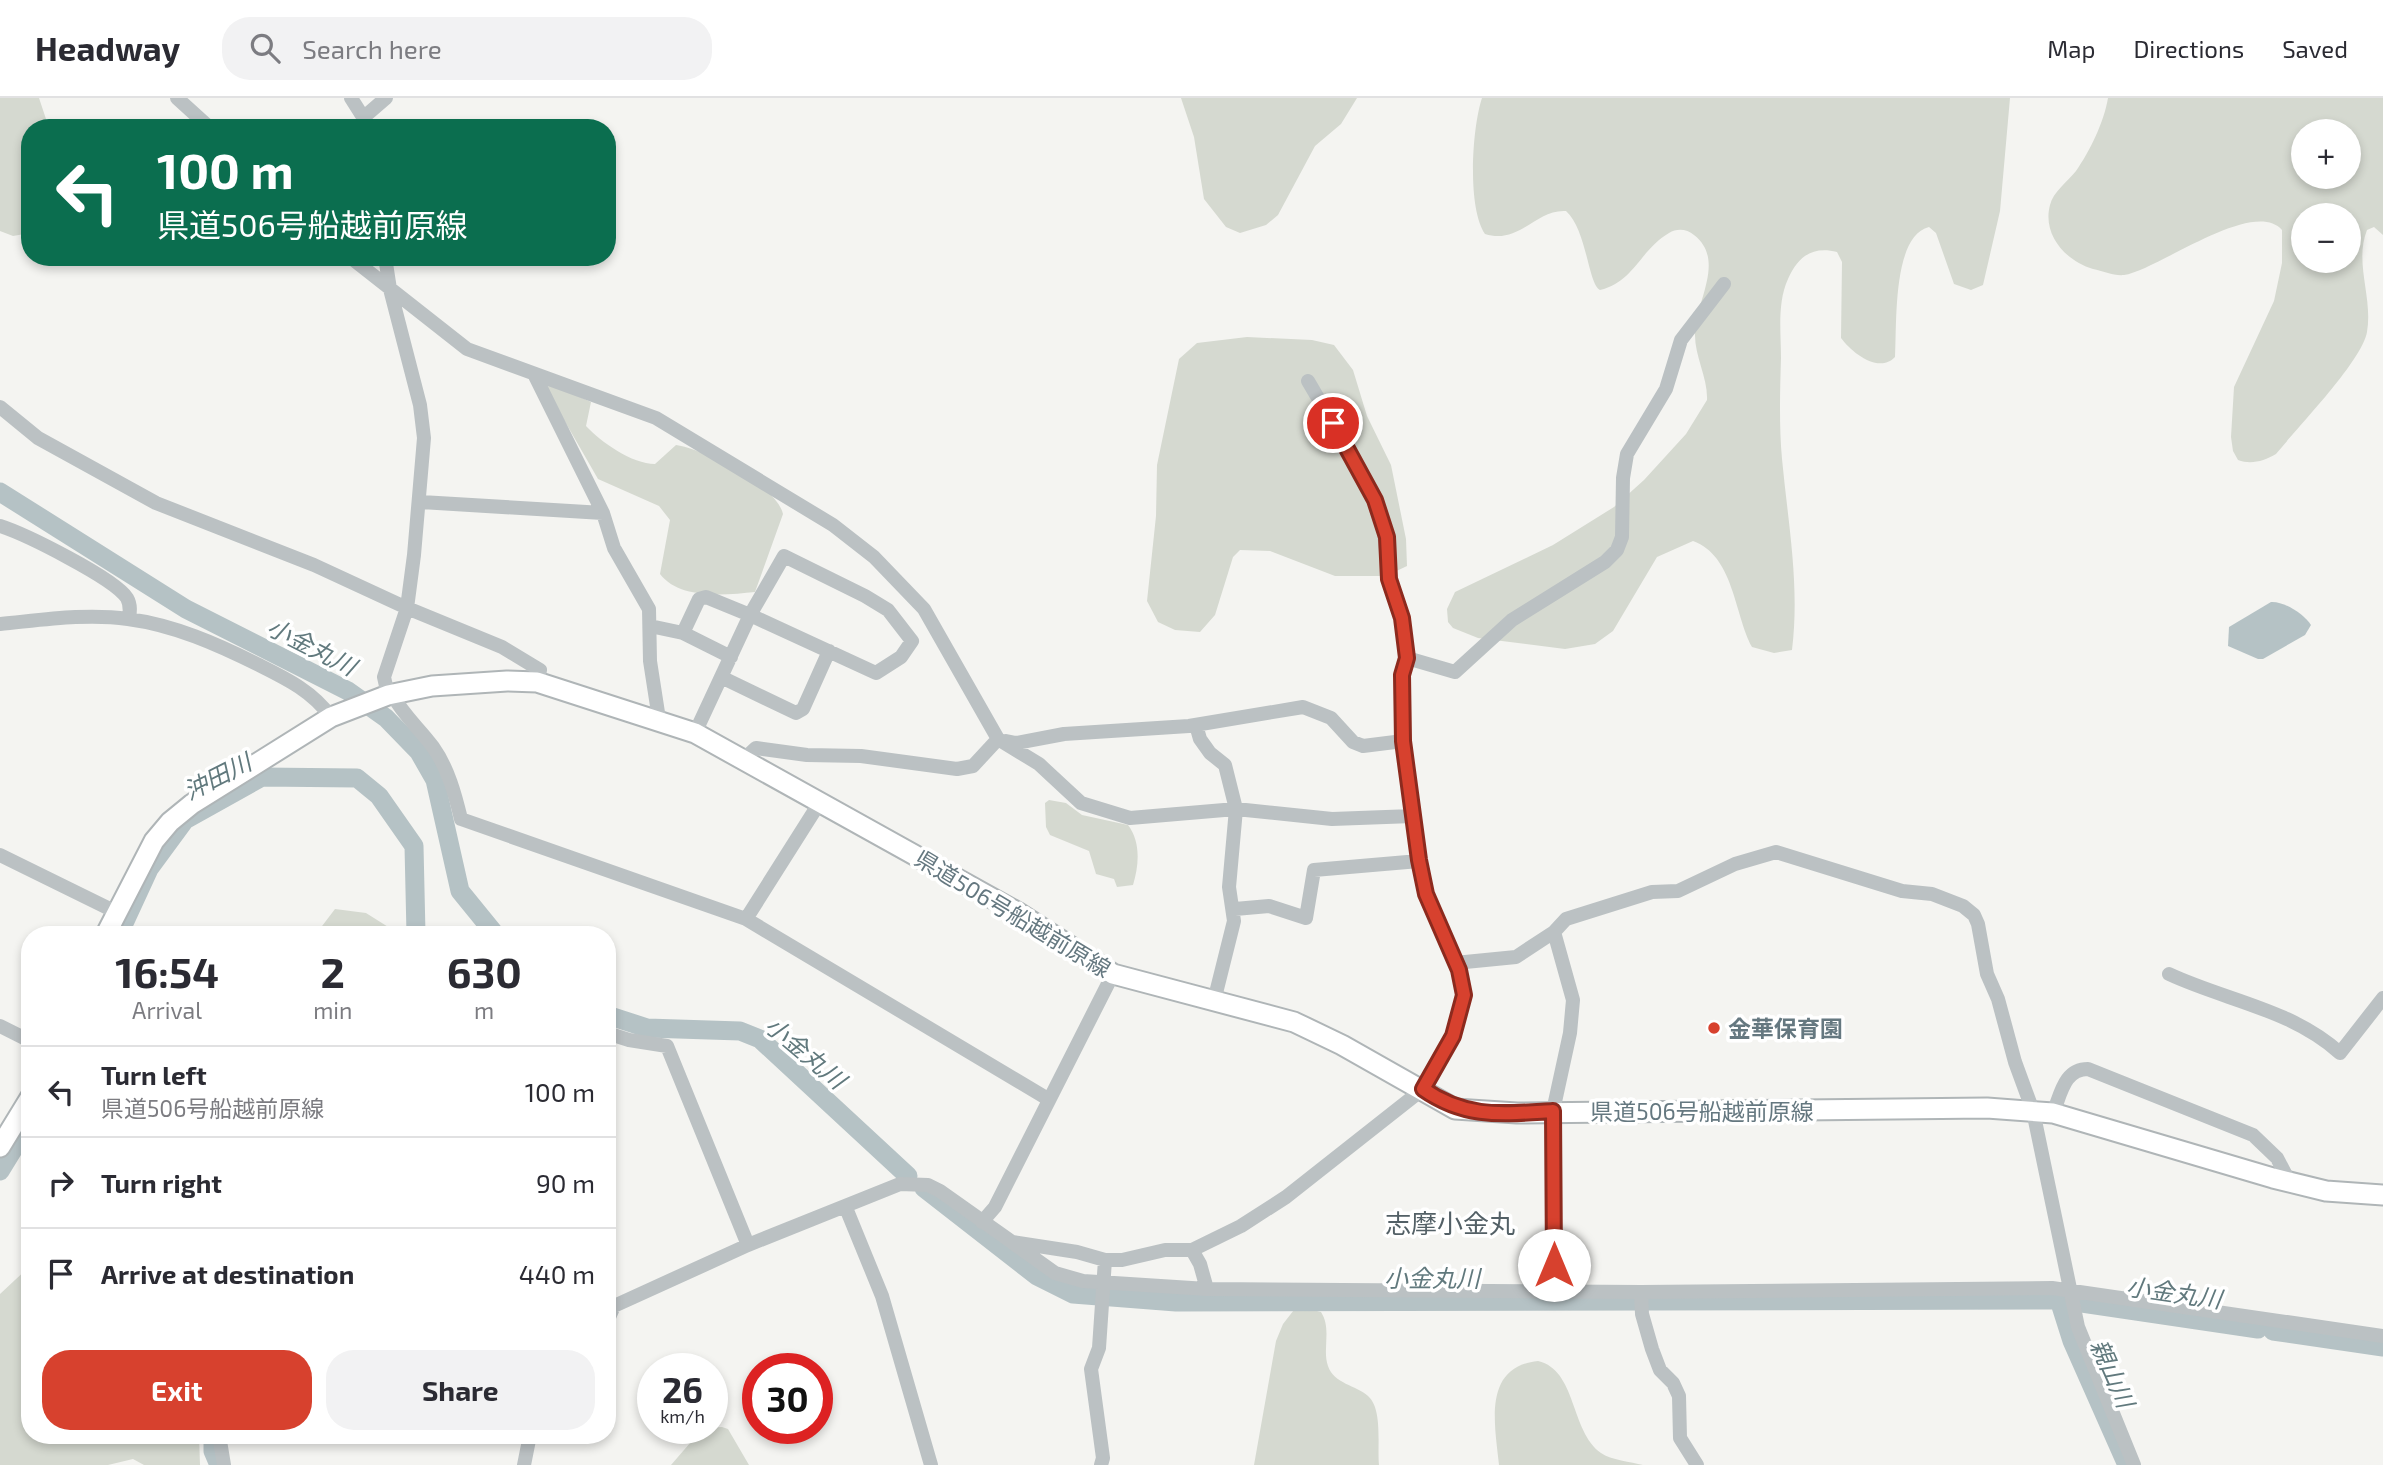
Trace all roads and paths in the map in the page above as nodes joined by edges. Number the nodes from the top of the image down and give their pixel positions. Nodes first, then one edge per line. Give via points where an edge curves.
1 (177, 98) edge
2 (351, 98) edge
3 (386, 98) edge
4 (200, 119) edge
5 (365, 119) edge
6 (369, 119) edge
7 (361, 266) edge
8 (386, 266) edge
9 (1724, 284) dead end
10 (390, 289) junction
11 (534, 376) junction
12 (1308, 381) dead end
13 (0, 407) edge
14 (421, 502) junction
15 (603, 513) junction
16 (0, 526) edge
17 (407, 608) junction
18 (750, 615) junction
19 (129, 619) junction
20 (0, 624) edge
21 (650, 626) junction
22 (682, 633) junction
23 (829, 651) junction
24 (731, 657) junction
25 (1407, 658) junction
26 (721, 677) junction
27 (537, 682) junction
28 (390, 695) junction
29 (331, 717) junction
30 (659, 719) junction
31 (1196, 725) junction
32 (695, 733) junction
33 (998, 739) junction
34 (1403, 741) junction
35 (743, 761) junction
36 (820, 802) junction
37 (1236, 809) junction
38 (1413, 817) junction
39 (0, 855) edge
40 (1419, 860) junction
41 (1235, 909) junction
42 (116, 912) junction
43 (746, 919) junction
44 (110, 926) edge
45 (1554, 932) junction
46 (1455, 962) junction
47 (1113, 974) junction
48 (2169, 974) dead end
49 (2383, 998) edge
50 (1214, 1001) junction
51 (0, 1026) edge
52 (21, 1036) edge
53 (616, 1036) edge
54 (1423, 1089) junction
55 (1048, 1099) junction
56 (1553, 1111) junction
57 (2033, 1111) junction
58 (21, 1113) edge
59 (2053, 1113) junction
60 (0, 1147) edge
61 (2289, 1181) junction
62 (2383, 1195) edge
63 (846, 1208) junction
64 (982, 1222) junction
65 (1012, 1242) junction
66 (748, 1245) junction
67 (1192, 1250) junction
68 (1105, 1260) junction
69 (1104, 1282) junction
70 (1206, 1289) junction
71 (1554, 1291) junction
72 (1641, 1292) junction
73 (2070, 1292) junction
74 (616, 1305) edge
75 (2383, 1336) edge
76 (220, 1444) edge
77 (528, 1444) edge
78 (224, 1465) edge
79 (524, 1465) edge
80 (931, 1465) edge
81 (1101, 1465) edge
82 (1697, 1465) edge
83 (2134, 1465) edge

1 - 4 street
2 - 5 street
3 - 6 street
7 - 10 street
8 - 10 street
9 - 25 street via 1681,341 1666,389 1627,454 1622,537 1617,550 1512,620 1455,672
10 - 11 street via 467,349
10 - 14 street via 420,405 424,438
11 - 15 street
11 - 33 street via 656,418 834,524 882,564 924,609
12 - 25 street via 1362,473 1379,512
13 - 17 street via 38,438 156,503 314,565
14 - 15 street
14 - 17 street
15 - 21 street via 614,548 649,609
16 - 19 street via 41,543 117,588 128,599
17 - 27 street via 502,647 540,670
17 - 28 street via 384,677
18 - 22 street via 706,597 699,599
18 - 23 street
18 - 23 street via 784,556 888,610 912,641 901,657 876,673
18 - 24 street
19 - 20 street
19 - 29 street via 195,635 250,660 295,683
21 - 22 street
21 - 30 street
22 - 24 street
23 - 26 street via 803,709 796,713
24 - 26 street
25 - 34 street via 1402,675
26 - 32 street
27 - 28 main road, 県道506号船越前原線 via 432,685
27 - 30 main road, 県道506号船越前原線
28 - 29 main road, 県道506号船越前原線
28 - 43 street via 434,748 447,772 461,819
29 - 42 main road, 県道506号船越前原線 via 170,822 154,841
30 - 32 main road, 県道506号船越前原線
31 - 33 street via 1064,734 1016,743
31 - 34 street via 1303,707 1331,718 1353,742 1363,746
31 - 37 street via 1210,753 1225,765
32 - 35 main road, 県道506号船越前原線
33 - 35 street via 973,766 957,769 756,748
33 - 37 street via 1039,764 1081,803 1130,818
34 - 38 street
35 - 36 main road, 県道506号船越前原線
36 - 43 street
36 - 47 main road, 県道506号船越前原線 via 1017,912
37 - 38 street via 1332,819
37 - 41 street via 1229,887
38 - 40 street
39 - 42 street
40 - 41 street via 1314,870 1306,918 1269,906
40 - 46 street via 1426,894
41 - 50 street
42 - 44 main road, 県道506号船越前原線
43 - 55 street
45 - 46 street via 1516,957
45 - 56 street via 1573,1000
45 - 57 street via 1566,919 1652,892 1678,891 1735,864 1776,852 1902,891 1949,899 1975,915 1987,975
46 - 54 street via 1464,995 1461,1012
47 - 50 main road, 県道506号船越前原線
47 - 55 street
48 - 49 street via 2204,991 2290,1019 2340,1053
50 - 54 main road, 県道506号船越前原線 via 1294,1022
51 - 52 street
53 - 66 street via 667,1046
54 - 56 main road, 県道506号船越前原線 via 1455,1109
54 - 67 street via 1286,1197
55 - 64 street via 995,1207
56 - 57 main road, 県道506号船越前原線
56 - 71 street
57 - 59 main road, 県道506号船越前原線
57 - 73 street
58 - 60 main road
59 - 61 main road, 県道506号船越前原線
59 - 61 street via 2067,1077 2088,1069 2253,1135 2277,1158
61 - 62 main road, 県道506号船越前原線 via 2326,1191
63 - 64 street via 900,1184 928,1185
63 - 66 street
63 - 80 street via 882,1296
64 - 65 street
65 - 68 street
65 - 69 street via 1055,1273
66 - 74 street
67 - 68 street
67 - 70 street
68 - 69 street
69 - 70 street
69 - 81 street via 1099,1348 1091,1369
70 - 71 street
71 - 72 street
72 - 73 street via 2052,1288
72 - 82 street via 1642,1314 1661,1370 1679,1396 1681,1438
73 - 75 street
73 - 83 street via 2078,1327
76 - 78 street
77 - 79 street

